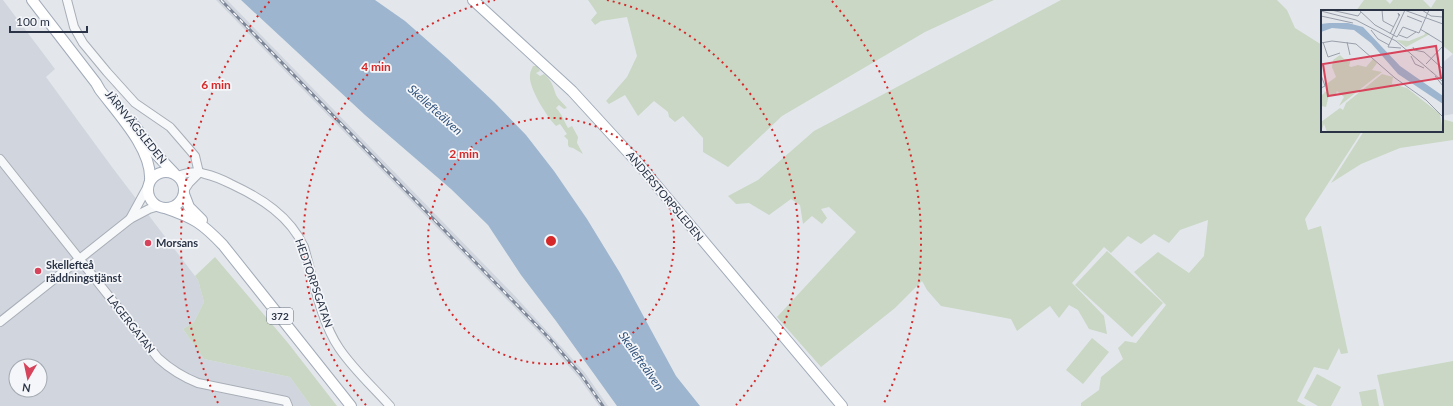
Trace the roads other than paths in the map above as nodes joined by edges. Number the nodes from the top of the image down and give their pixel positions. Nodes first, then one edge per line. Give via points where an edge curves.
1 (32, 0) edge
2 (67, 0) edge
3 (473, 0) edge
4 (96, 83) junction
5 (0, 159) edge
6 (199, 173) junction
7 (176, 174) junction
8 (149, 183) junction
9 (185, 192) junction
10 (162, 207) junction
11 (130, 218) junction
12 (208, 228) junction
13 (79, 259) junction
14 (0, 322) edge
15 (288, 406) edge
16 (351, 406) edge
17 (390, 406) edge
18 (842, 406) edge

1 - 4 main road, JÄRNVÄGSLEDEN
2 - 6 street via 74,27 83,42 135,103 170,127 195,156
3 - 18 main road, ANDERSTORPSLEDEN via 572,91 637,162
4 - 7 main road, JÄRNVÄGSLEDEN via 107,91 152,150
4 - 8 main road, JÄRNVÄGSLEDEN via 142,148 150,169
5 - 13 street, LAGERGATAN
6 - 7 street
6 - 9 street via 189,183
6 - 17 street, HEDTORPSGATAN via 225,181 258,197 295,230 304,246 326,320 339,348
7 - 8 main road via 158,173
7 - 9 main road via 182,179
8 - 10 main road via 150,198
8 - 11 street
9 - 10 main road via 175,206
9 - 12 main road via 189,207
10 - 11 street via 149,209
10 - 12 main road via 191,218
11 - 13 street
12 - 16 main road, 372 via 242,267
13 - 14 street
13 - 15 street, LAGERGATAN via 158,358 170,368 198,383 286,401

